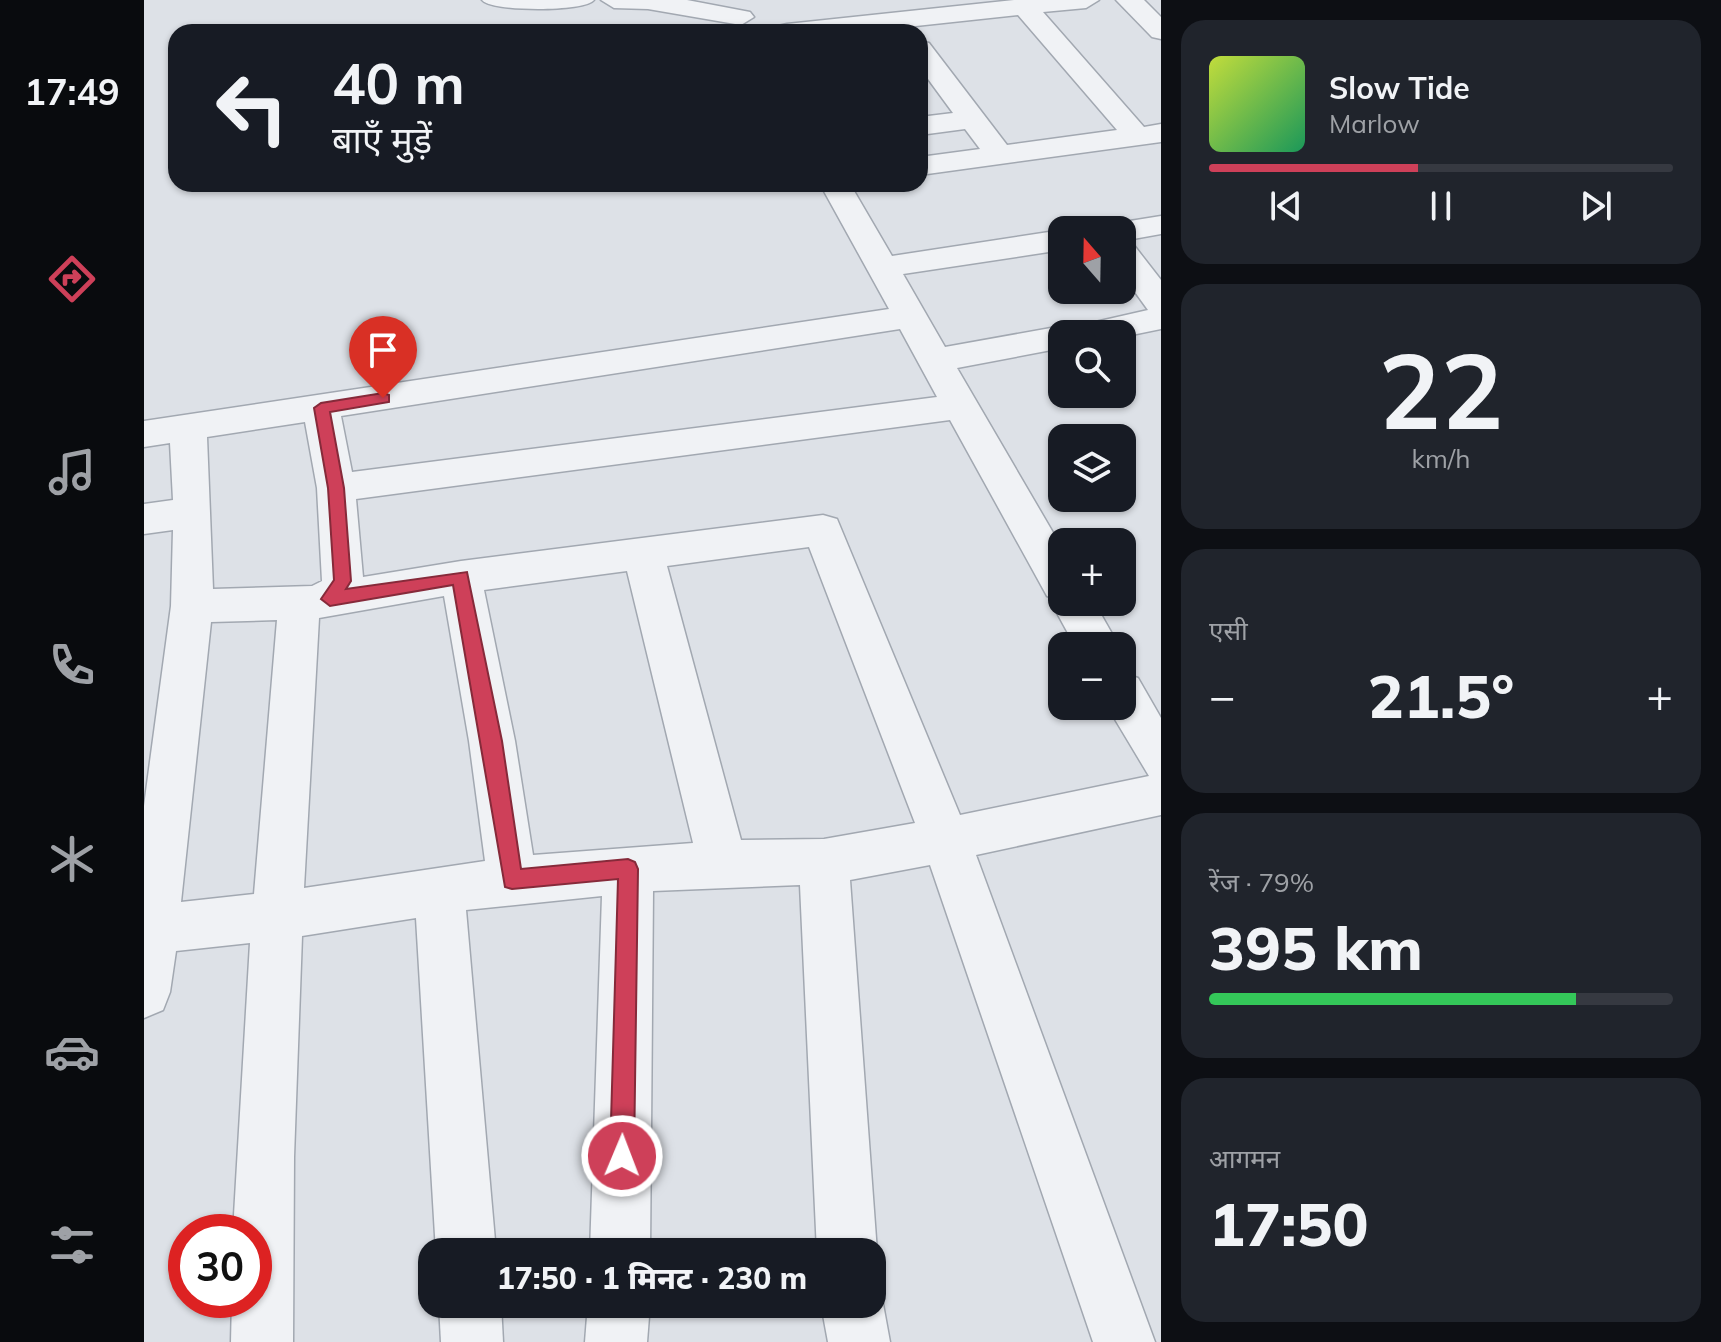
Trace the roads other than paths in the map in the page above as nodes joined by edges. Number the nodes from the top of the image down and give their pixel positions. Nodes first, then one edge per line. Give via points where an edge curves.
1 (495, 0) edge
2 (581, 0) edge
3 (614, 0) edge
4 (648, 0) edge
5 (1086, 0) edge
6 (1129, 0) edge
7 (1025, 7) junction
8 (740, 16) edge
9 (897, 17) edge
10 (846, 24) edge
11 (1161, 31) edge
12 (928, 60) edge
13 (972, 119) junction
14 (928, 125) edge
15 (1149, 134) edge
16 (998, 153) junction
17 (928, 165) edge
18 (840, 192) edge
19 (1161, 225) edge
20 (1136, 229) edge
21 (1048, 242) edge
22 (882, 267) junction
23 (1136, 270) edge
24 (1161, 303) edge
25 (910, 317) junction
26 (1161, 318) edge
27 (1136, 323) edge
28 (1048, 340) edge
29 (935, 360) junction
30 (961, 406) junction
31 (321, 408) junction
32 (166, 431) edge
33 (336, 488) junction
34 (193, 512) junction
35 (144, 519) edge
36 (643, 554) junction
37 (1048, 560) edge
38 (461, 577) junction
39 (314, 601) junction
40 (192, 606) junction
41 (1136, 716) edge
42 (1161, 760) edge
43 (1161, 794) edge
44 (946, 840) junction
45 (824, 862) junction
46 (723, 863) junction
47 (628, 869) junction
48 (512, 880) junction
49 (439, 891) junction
50 (277, 916) junction
51 (148, 930) edge
52 (144, 992) edge
53 (465, 1238) edge
54 (620, 1238) edge
55 (846, 1238) edge
56 (471, 1318) edge
57 (618, 1318) edge
58 (855, 1318) edge
59 (262, 1342) edge
60 (472, 1342) edge
61 (616, 1342) edge
62 (859, 1342) edge
63 (1124, 1342) edge

1 - 2 street
3 - 4 street
4 - 8 street
5 - 7 street
6 - 11 street
7 - 9 street
7 - 15 street
9 - 10 street
12 - 13 street
13 - 14 street
13 - 16 street
15 - 16 street
16 - 17 street
18 - 22 street
19 - 20 street
21 - 22 street
22 - 25 street
23 - 24 street
25 - 29 street
25 - 31 street
26 - 27 street
28 - 29 street
29 - 30 street
30 - 33 street
30 - 37 street
31 - 32 street
31 - 33 street
32 - 34 street
33 - 39 street via 343,581
34 - 35 street
34 - 40 street
36 - 38 street
36 - 44 street via 823,530
36 - 46 street
38 - 39 street
38 - 48 street
39 - 40 street
39 - 50 street
40 - 51 street
41 - 42 street
43 - 44 street
44 - 45 street
44 - 63 street
45 - 46 street
45 - 55 street
46 - 47 street
47 - 48 street
47 - 54 street
48 - 49 street
49 - 50 street
49 - 53 street
50 - 51 street
50 - 59 street
51 - 52 street
56 - 60 street
57 - 61 street
58 - 62 street

